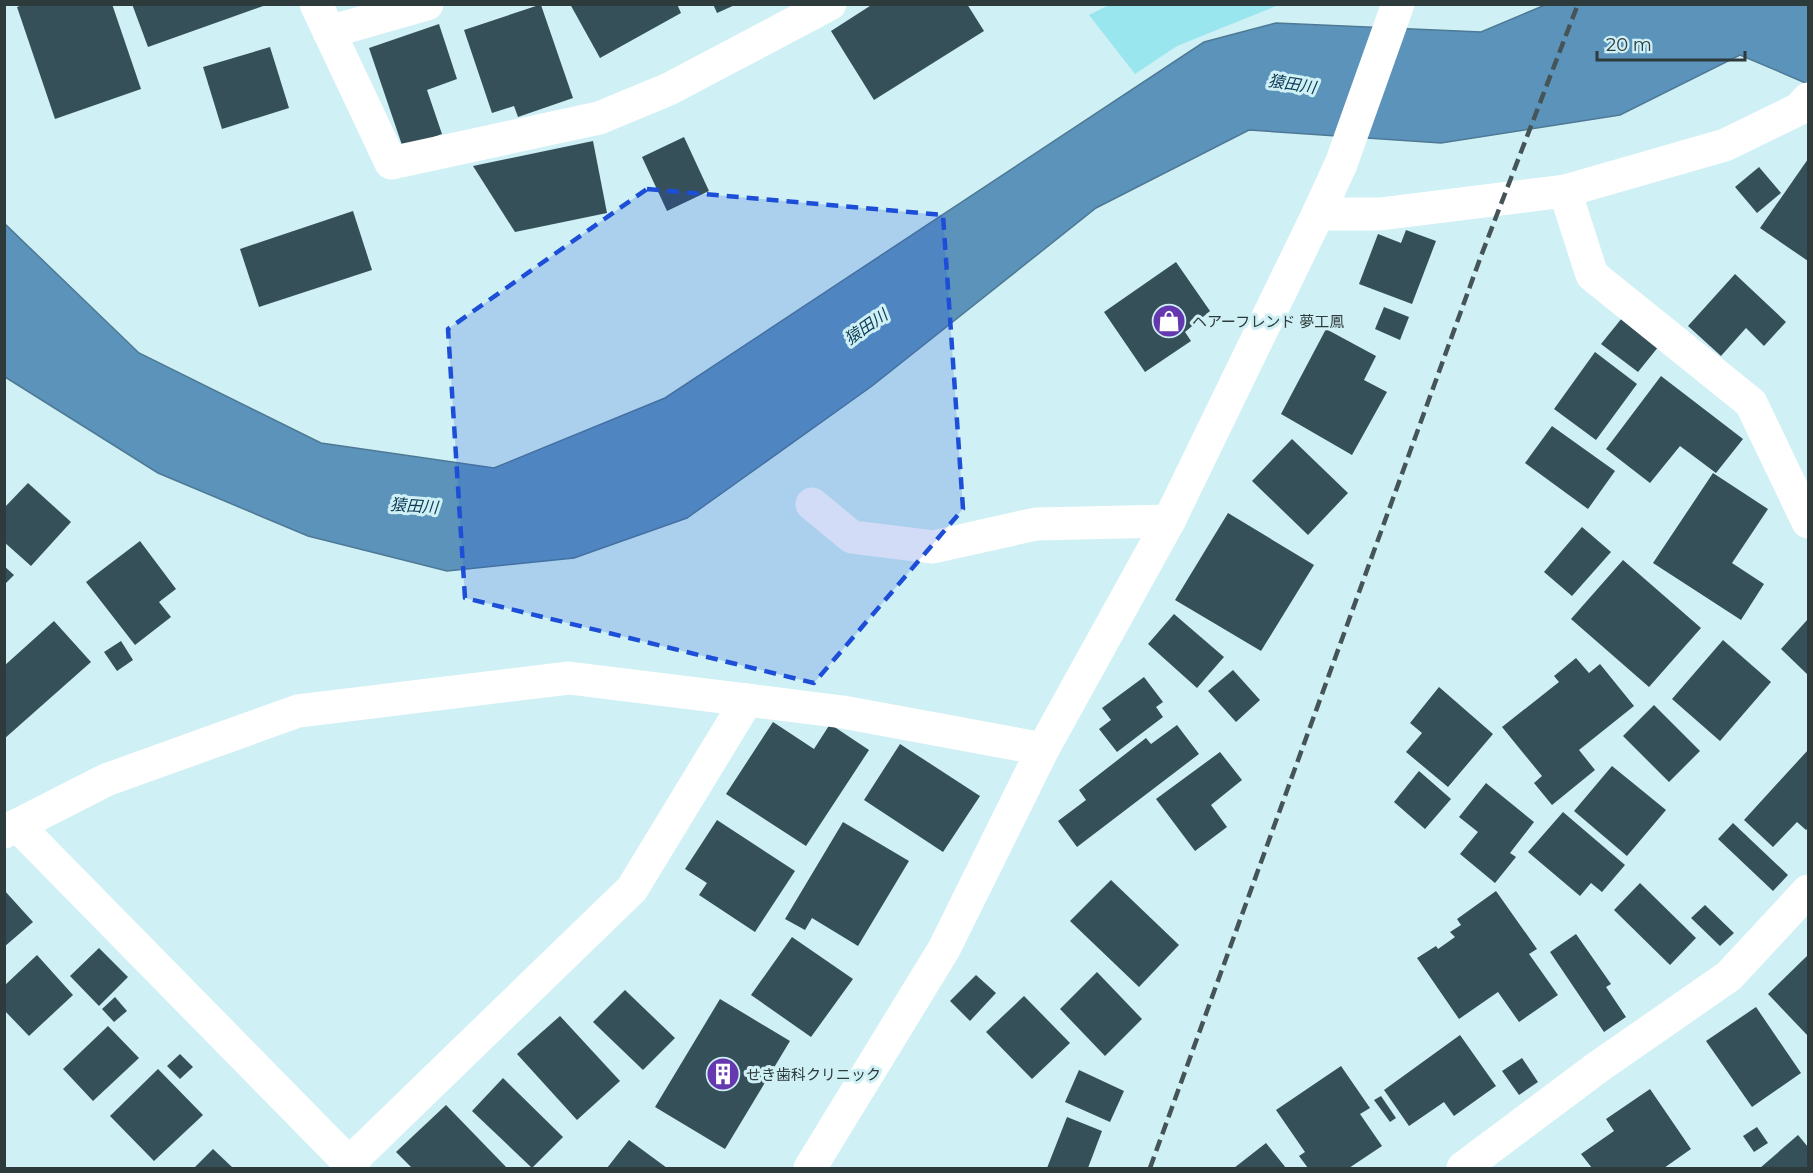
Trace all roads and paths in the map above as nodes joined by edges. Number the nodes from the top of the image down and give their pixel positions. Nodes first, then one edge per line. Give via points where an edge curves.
1 (427, 4) edge
2 (830, 4) edge
3 (1398, 4) edge
4 (323, 18) edge
5 (1804, 104) edge
6 (1565, 191) junction
7 (1318, 214) junction
8 (812, 504) dead end
9 (1169, 521) junction
10 (1809, 522) edge
11 (747, 700) junction
12 (1043, 749) junction
13 (11, 829) edge
14 (1809, 891) edge
15 (352, 1166) edge
16 (810, 1168) edge
17 (1462, 1168) edge

1 - 4 street
2 - 4 street via 669,89 599,118 391,163
3 - 7 street via 1341,164
5 - 6 street via 1725,145
6 - 7 street via 1380,214
6 - 10 street via 1592,275 1751,403
7 - 9 street
8 - 9 street via 852,537 933,547 1036,524
9 - 12 street
11 - 12 street via 843,712
11 - 13 street via 568,678 298,711 105,780
11 - 15 street via 632,889
12 - 16 street via 944,950
13 - 15 street
14 - 17 street via 1729,976

